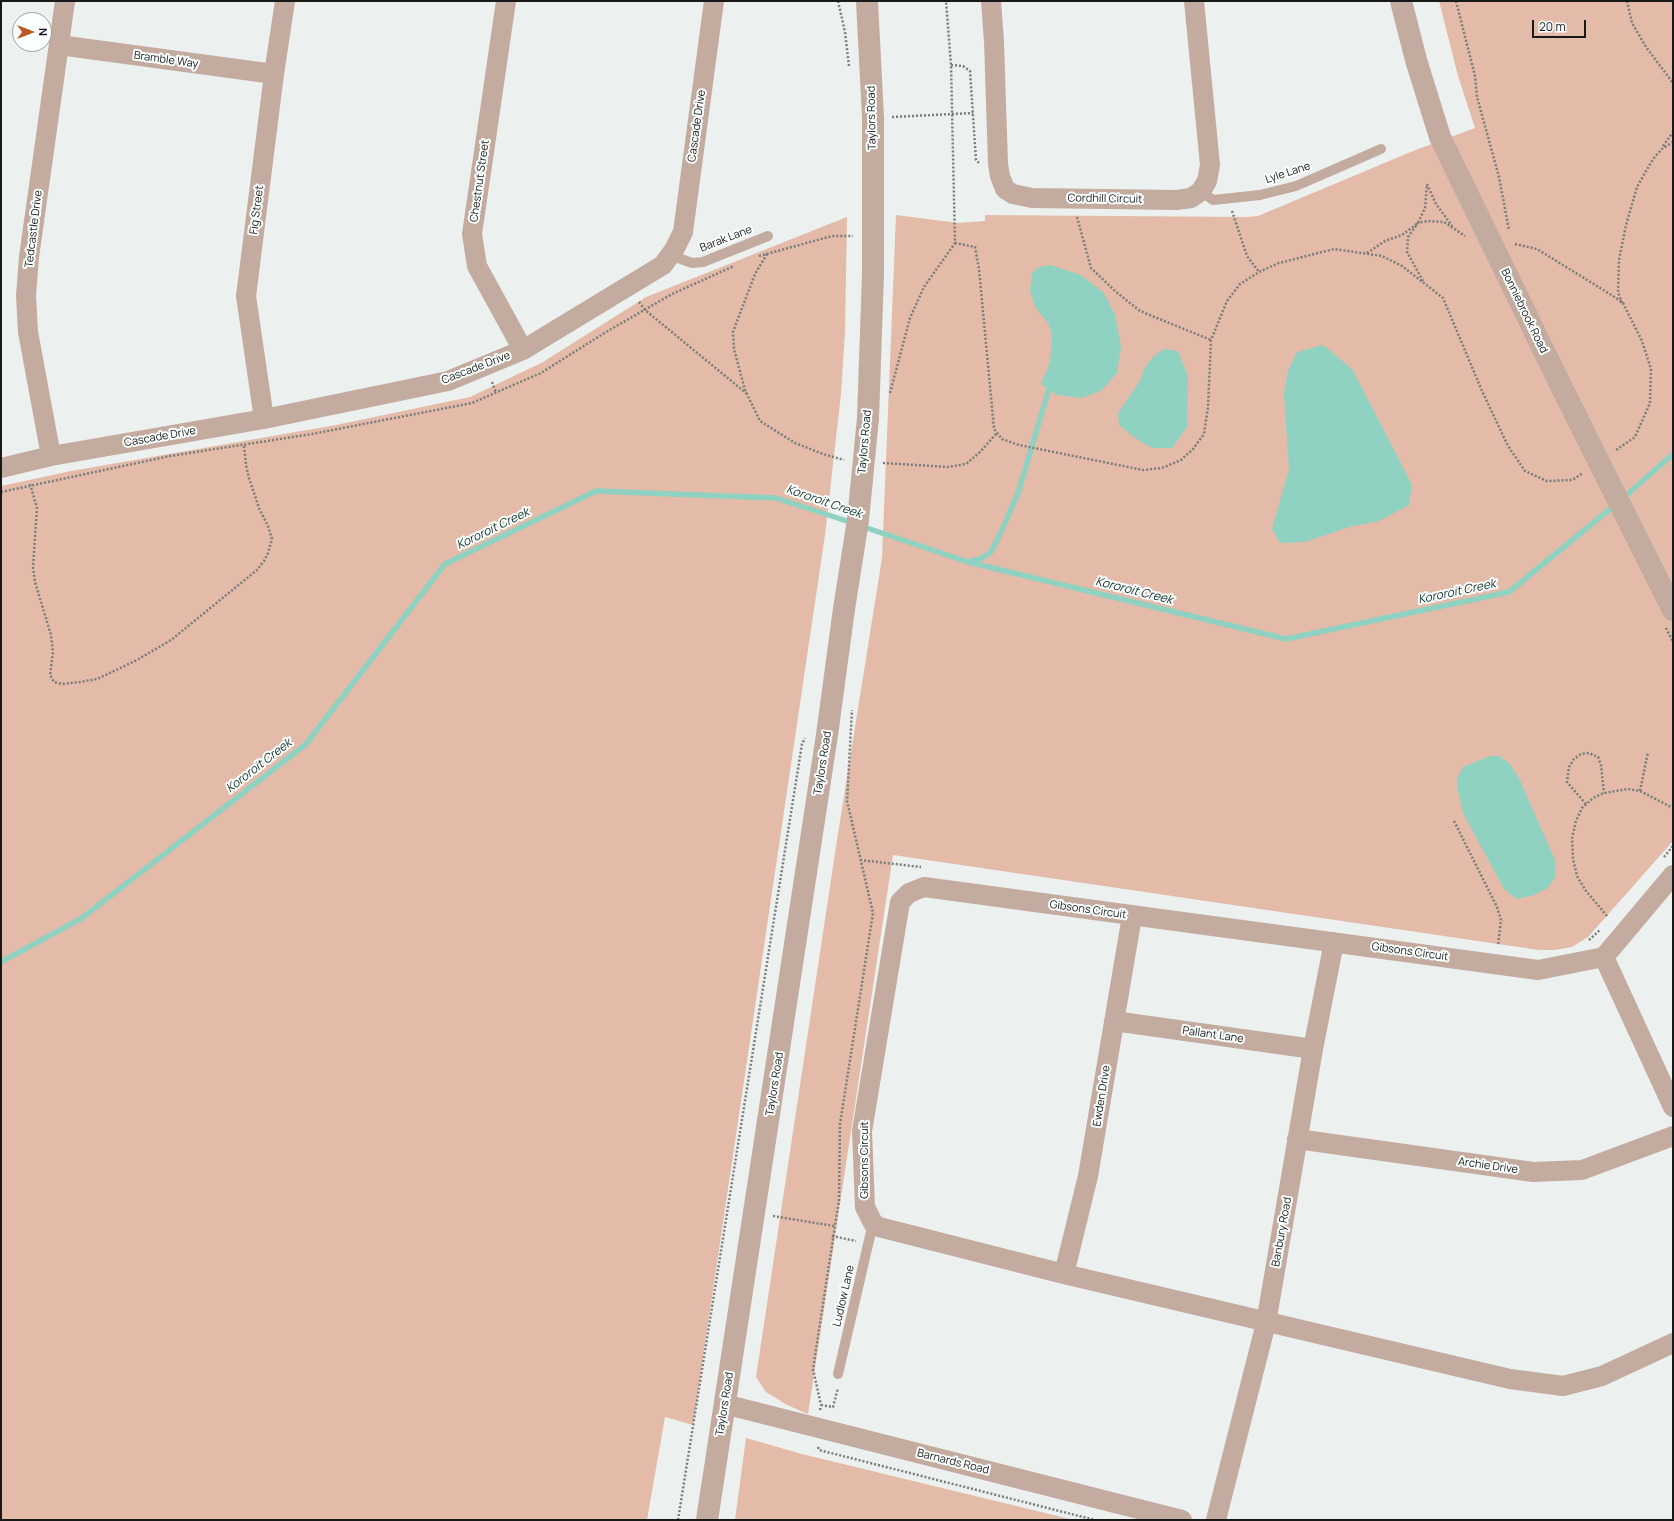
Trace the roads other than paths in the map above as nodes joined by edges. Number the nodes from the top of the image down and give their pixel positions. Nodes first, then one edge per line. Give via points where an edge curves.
1 (64, 1) edge
2 (285, 1) edge
3 (506, 1) edge
4 (714, 1) edge
5 (866, 1) edge
6 (991, 1) edge
7 (1194, 1) edge
8 (1401, 1) edge
9 (59, 45) junction
10 (274, 74) junction
11 (1381, 150) dead end
12 (1201, 191) junction
13 (768, 236) dead end
14 (670, 255) junction
15 (523, 350) junction
16 (264, 419) junction
17 (51, 456) junction
18 (1, 468) edge
19 (1673, 610) edge
20 (1667, 869) edge
21 (1132, 916) junction
22 (1334, 942) junction
23 (1604, 957) junction
24 (1114, 1021) junction
25 (1312, 1049) junction
26 (1673, 1107) edge
27 (1673, 1136) edge
28 (1298, 1139) junction
29 (873, 1223) junction
30 (1064, 1274) junction
31 (1266, 1323) junction
32 (1673, 1343) edge
33 (838, 1374) road end
34 (724, 1404) junction
35 (707, 1520) edge
36 (1182, 1520) edge
37 (1216, 1520) edge

1 - 9 street, Tedcastle Drive
2 - 10 street, Fig Street
3 - 15 street, Chestnut Street via 472,234 477,266
4 - 14 street, Cascade Drive via 682,232
5 - 34 street, Taylors Road, bridge via 872,118 873,274 868,418 858,520 755,1213
6 - 12 street, Cordhill Circuit via 998,164 1005,189 1013,194 1032,198 1072,199 1177,200 1191,198
7 - 12 street via 1210,165 1207,181
8 - 19 street, Bonniebrook Road, bridge via 1440,137 1558,382
9 - 10 street, Bramble Way
9 - 17 street, Tedcastle Drive via 29,257 26,296 28,332
10 - 16 street, Fig Street via 246,296
11 - 12 lane, Lyle Lane via 1296,186 1260,195 1213,200
13 - 14 lane, Barak Lane via 703,262 692,263
14 - 15 street, Cascade Drive via 663,265
15 - 16 street, Cascade Drive via 448,381
16 - 17 street, Cascade Drive
17 - 18 street, Cascade Drive
20 - 23 street
21 - 22 street, Gibsons Circuit
21 - 24 street, Ewden Drive
21 - 29 street, Gibsons Circuit via 924,888 909,893 900,902 862,1130 865,1207
22 - 23 street, Gibsons Circuit via 1538,970
22 - 25 street, Banbury Road
23 - 26 street
24 - 25 street, Pallant Lane
24 - 30 street, Ewden Drive via 1088,1176
25 - 28 street, Banbury Road
27 - 28 street, Archie Drive via 1582,1170 1533,1172
28 - 31 street, Banbury Road
29 - 30 street via 880,1227
29 - 33 lane, Ludlow Lane
30 - 31 street
31 - 32 street via 1510,1379 1563,1386 1602,1376
31 - 37 street, Banbury Road
34 - 35 street, Taylors Road
34 - 36 street, Barnards Road

